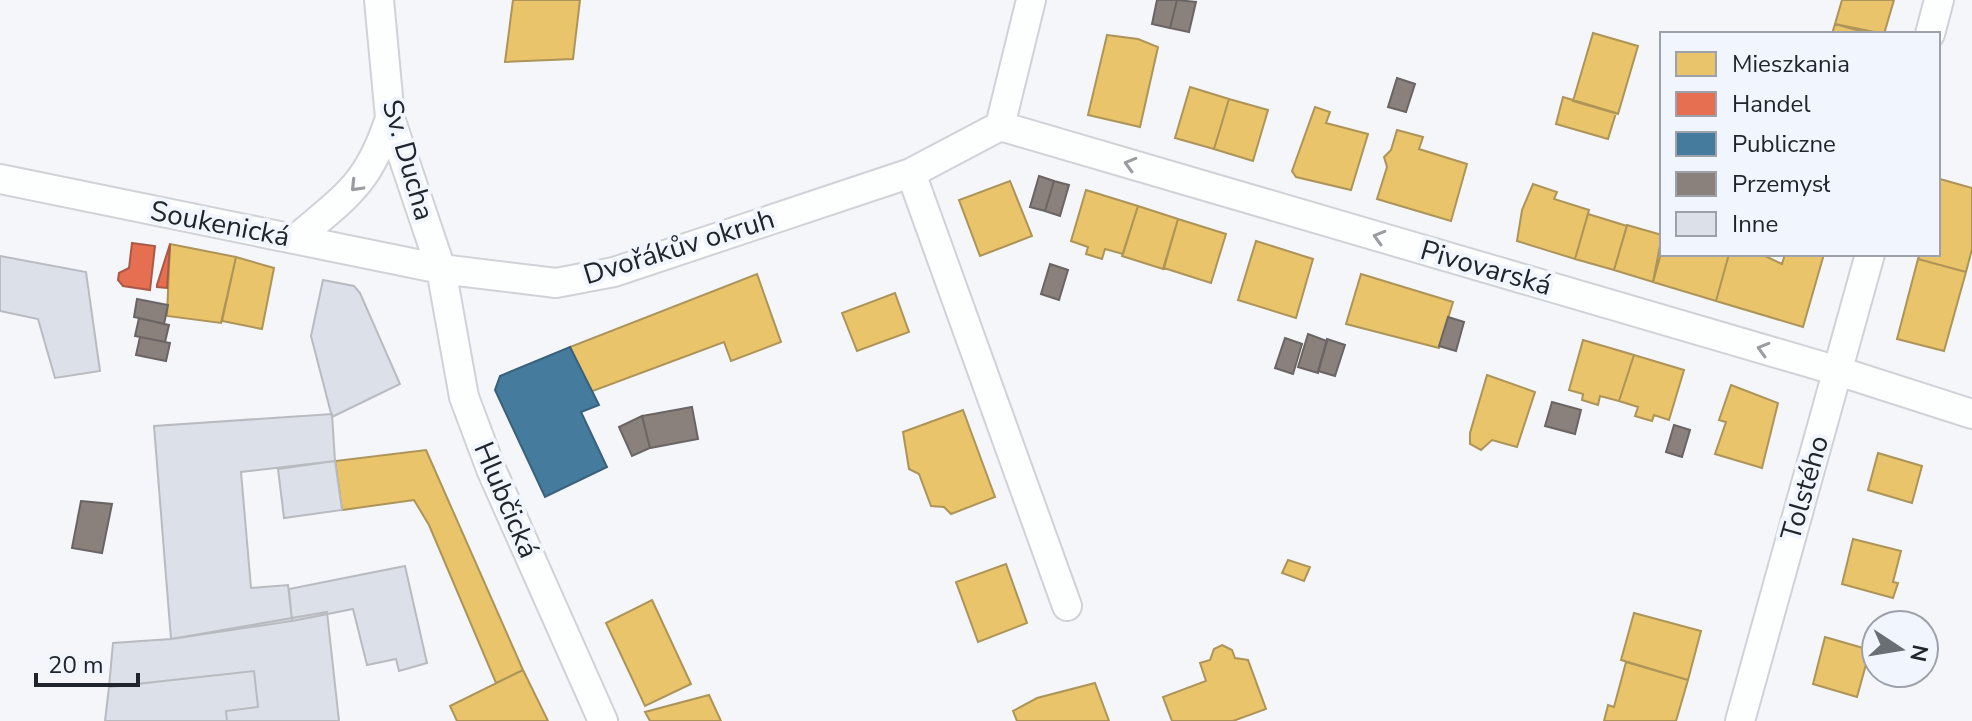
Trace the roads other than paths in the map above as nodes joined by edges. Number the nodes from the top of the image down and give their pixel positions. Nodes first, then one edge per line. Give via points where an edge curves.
1 (379, 0) edge
2 (1031, 0) edge
3 (1939, 0) edge
4 (1931, 32) edge
5 (390, 118) junction
6 (1000, 126) junction
7 (911, 173) junction
8 (0, 179) edge
9 (296, 239) junction
10 (1869, 256) edge
11 (441, 269) junction
12 (1838, 371) junction
13 (1972, 414) edge
14 (1067, 606) dead end
15 (603, 721) edge
16 (1740, 721) edge

1 - 5 street, Sv. Ducha
2 - 6 street
3 - 4 street
5 -> 9 street via 377,158 360,184
5 - 11 street, Sv. Ducha
6 - 7 street, Dvořákův okruh
12 -> 6 street, Pivovarská
7 - 11 street, Dvořákův okruh via 614,272 556,283
7 - 14 street
8 - 9 street, Soukenická
9 - 11 street, Soukenická
10 - 12 street, Tolstého
11 - 15 street, Hlubčická via 464,397
12 - 13 street, Pivovarská
12 - 16 street, Tolstého

